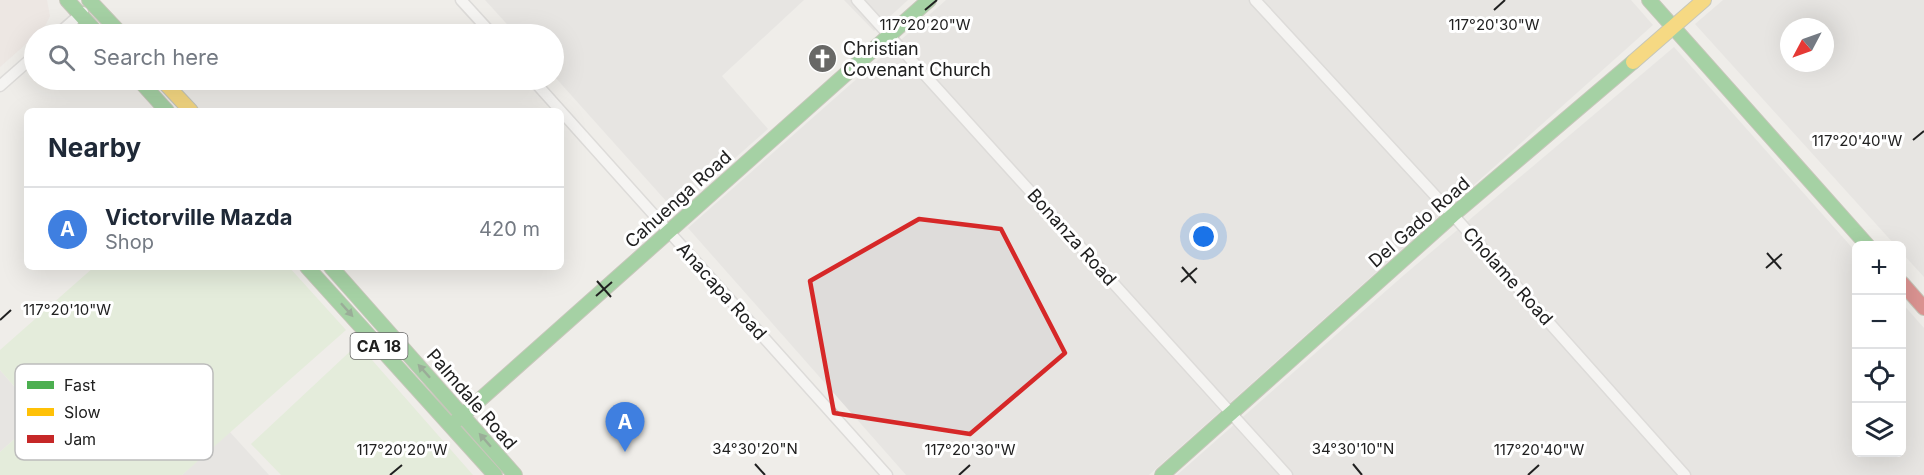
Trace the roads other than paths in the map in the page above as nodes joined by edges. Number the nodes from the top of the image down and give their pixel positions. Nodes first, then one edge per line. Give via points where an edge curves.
1 (67, 0) edge
2 (461, 0) edge
3 (857, 0) edge
4 (929, 0) edge
5 (1255, 0) edge
6 (1649, 0) edge
7 (1704, 0) edge
8 (91, 2) edge
9 (80, 14) junction
10 (69, 24) edge
11 (89, 24) edge
12 (112, 24) edge
13 (483, 24) edge
14 (1674, 27) junction
15 (889, 35) junction
16 (24, 65) edge
17 (0, 86) edge
18 (148, 90) edge
19 (171, 90) edge
20 (542, 90) edge
21 (164, 108) edge
22 (188, 108) edge
23 (558, 108) edge
24 (564, 114) edge
25 (1453, 215) junction
26 (669, 231) junction
27 (1864, 241) edge
28 (311, 270) edge
29 (334, 270) edge
30 (1906, 288) edge
31 (1924, 309) edge
32 (1232, 413) junction
33 (463, 415) junction
34 (451, 426) junction
35 (495, 475) edge
36 (515, 475) edge
37 (887, 475) edge
38 (1162, 475) edge
39 (1287, 475) edge
40 (1685, 475) edge

1 - 9 main road
2 - 13 street
3 - 15 street, Bonanza Road
4 - 15 main road, Cahuenga Road
5 - 25 street, Cholame Road
6 - 14 main road
7 - 14 main road, Del Gado Road
8 - 9 street
8 - 12 main road
9 - 10 street
9 - 11 main road
14 - 25 main road, Del Gado Road
14 - 27 main road
15 - 26 main road, Cahuenga Road
15 - 32 street, Bonanza Road
16 - 17 street
18 - 21 main road
19 - 22 main road
20 - 23 street, Anacapa Road
24 - 26 street, Anacapa Road
25 - 32 main road, Del Gado Road
25 - 40 street, Cholame Road
26 - 33 main road, Cahuenga Road
26 - 37 street, Anacapa Road
28 -> 34 main road, Palmdale Road / CA 18
33 -> 29 main road, Palmdale Road / CA 18
30 - 31 main road
32 - 38 main road, Del Gado Road
32 - 39 street, Bonanza Road
33 - 34 main road, Cahuenga Road
36 -> 33 main road, Palmdale Road / CA 18
34 - 35 main road, Palmdale Road / CA 18

